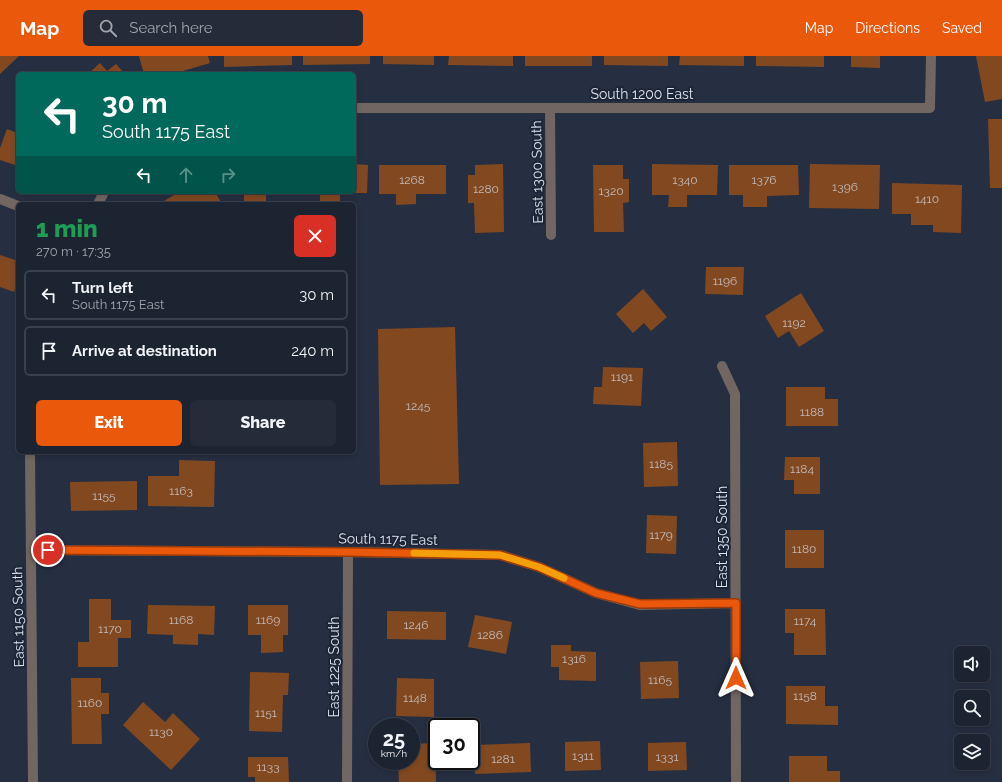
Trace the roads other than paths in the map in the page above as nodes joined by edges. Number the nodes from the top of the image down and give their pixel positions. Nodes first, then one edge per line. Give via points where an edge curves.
1 (930, 56) edge
2 (356, 108) edge
3 (550, 108) junction
4 (0, 198) edge
5 (16, 205) edge
6 (551, 235) dead end
7 (722, 366) dead end
8 (30, 454) edge
9 (31, 550) junction
10 (348, 552) junction
11 (736, 603) junction
12 (33, 782) edge
13 (347, 782) edge
14 (736, 782) edge

1 - 3 street, South 1200 East via 930,108
2 - 3 street, South 1200 East
3 - 6 street, East 1300 South
4 - 5 street
7 - 11 street, East 1350 South via 735,394
8 - 9 street, East 1150 South
9 - 10 street, South 1175 East
9 - 12 street, East 1150 South
10 - 11 street, South 1175 East via 500,555 539,567 596,593 640,604
10 - 13 street, East 1225 South
11 - 14 street, East 1350 South

